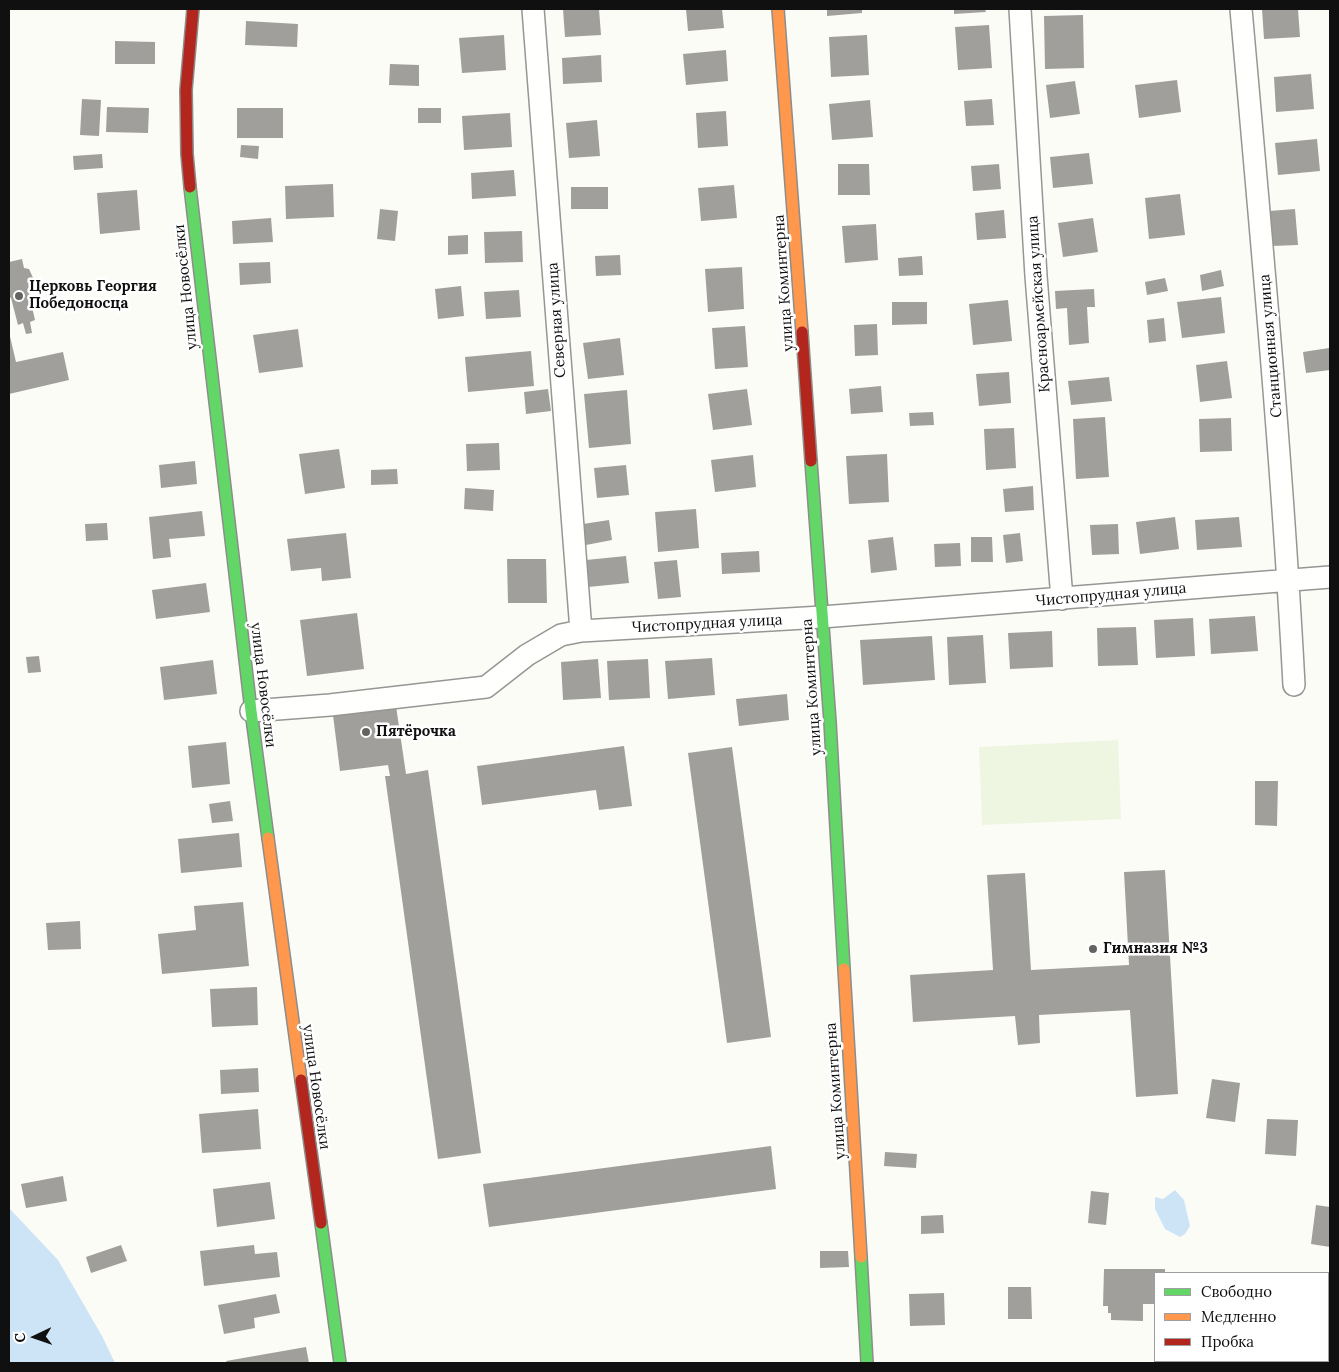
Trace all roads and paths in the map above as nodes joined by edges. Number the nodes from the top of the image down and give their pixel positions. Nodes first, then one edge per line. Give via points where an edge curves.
1 (194, 9) edge
2 (534, 9) edge
3 (778, 9) edge
4 (1020, 9) edge
5 (1240, 9) edge
6 (1330, 577) edge
7 (1289, 581) junction
8 (1062, 599) junction
9 (822, 617) junction
10 (581, 630) junction
11 (1294, 685) dead end
12 (251, 711) junction
13 (340, 1363) edge
14 (867, 1363) edge

1 - 12 street, улица Новосёлки via 186,90 187,154
2 - 10 street, Северная улица
3 - 9 street, улица Коминтерна
4 - 8 street, Красноармейская улица via 1036,276
5 - 7 street, Станционная улица via 1264,257
6 - 7 street, Чистопрудная улица
7 - 8 street, Чистопрудная улица
7 - 11 street, Станционная улица
8 - 9 street, Чистопрудная улица
9 - 10 street, Чистопрудная улица
9 - 14 street, улица Коминтерна
10 - 12 street, Чистопрудная улица via 561,635 527,655 486,687
12 - 13 street, улица Новосёлки

